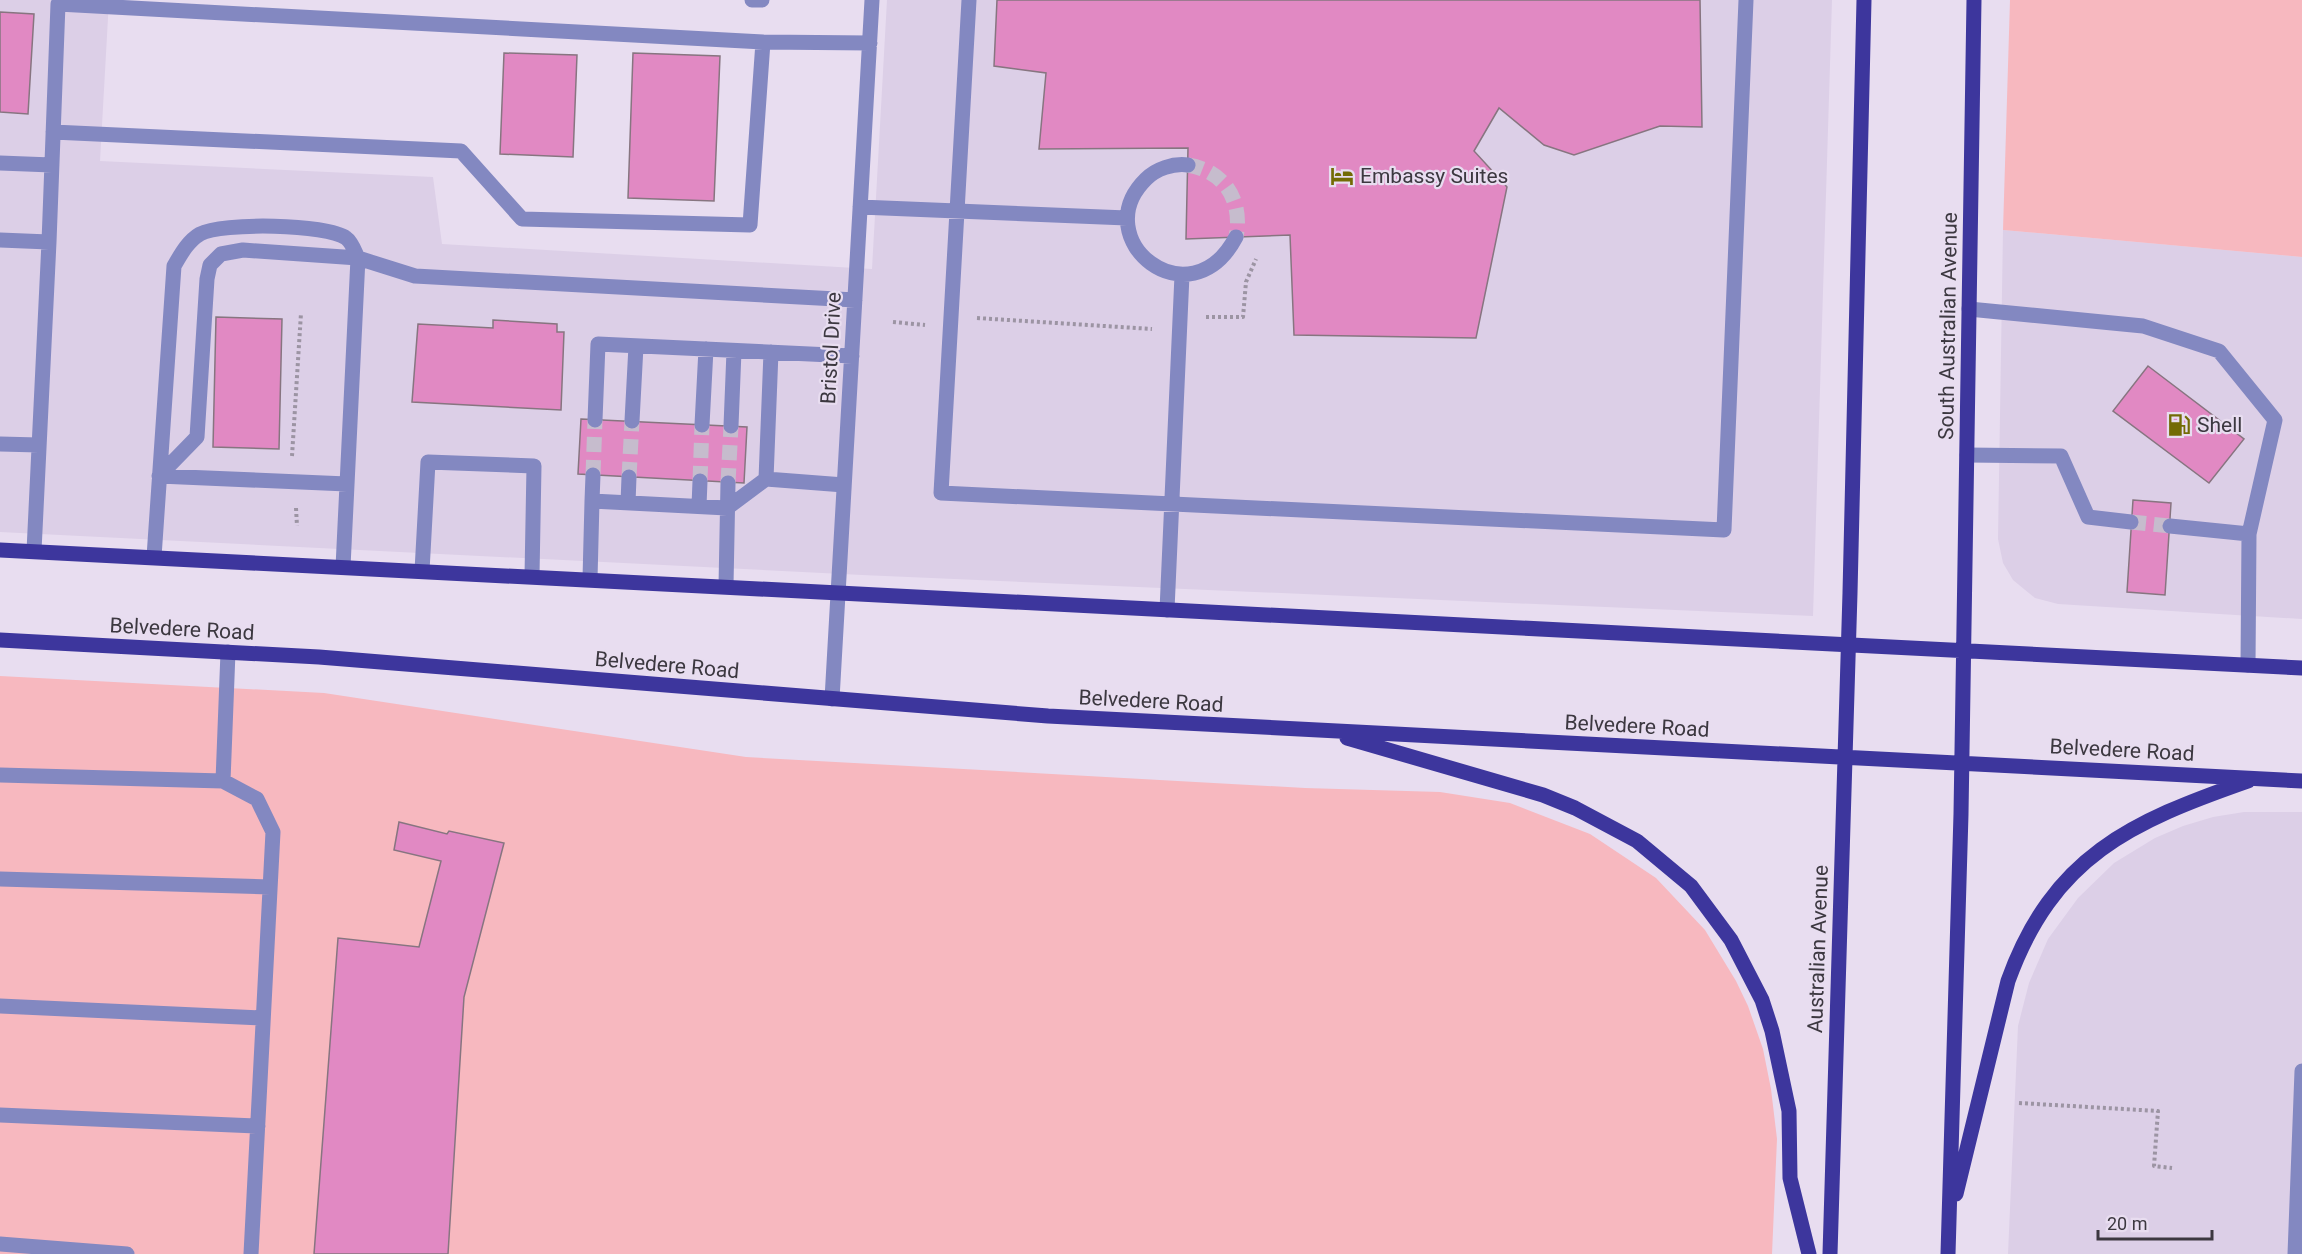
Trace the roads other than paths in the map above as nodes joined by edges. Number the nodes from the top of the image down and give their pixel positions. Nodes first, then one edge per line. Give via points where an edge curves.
1 (752, 0) edge
2 (762, 0) edge
3 (872, 0) edge
4 (969, 0) edge
5 (1746, 0) edge
6 (1864, 0) edge
7 (1974, 0) edge
8 (762, 42) junction
9 (870, 43) junction
10 (53, 132) junction
11 (0, 163) edge
12 (52, 165) junction
13 (1188, 165) tunnel mouth
14 (860, 207) junction
15 (957, 210) junction
16 (1127, 218) junction
17 (1236, 237) tunnel mouth
18 (0, 240) edge
19 (48, 242) junction
20 (357, 258) junction
21 (1182, 275) junction
22 (855, 300) junction
23 (1970, 309) junction
24 (636, 346) junction
25 (706, 350) junction
26 (734, 351) junction
27 (771, 352) junction
28 (852, 356) junction
29 (595, 420) tunnel mouth
30 (632, 422) tunnel mouth
31 (702, 425) tunnel mouth
32 (731, 426) tunnel mouth
33 (0, 444) edge
34 (39, 445) junction
35 (1967, 455) junction
36 (593, 475) tunnel mouth
37 (159, 476) junction
38 (629, 477) tunnel mouth
39 (766, 479) junction
40 (700, 481) tunnel mouth
41 (728, 483) tunnel mouth
42 (347, 484) junction
43 (844, 485) junction
44 (592, 501) junction
45 (628, 503) junction
46 (1172, 504) junction
47 (699, 506) junction
48 (727, 508) junction
49 (2132, 522) tunnel mouth
50 (2170, 526) tunnel mouth
51 (2249, 534) junction
52 (0, 549) edge
53 (34, 551) junction
54 (154, 557) junction
55 (343, 567) junction
56 (422, 571) junction
57 (532, 576) junction
58 (590, 579) junction
59 (726, 586) junction
60 (839, 592) junction
61 (1167, 610) junction
62 (0, 640) edge
63 (1848, 645) junction
64 (228, 652) junction
65 (1964, 652) junction
66 (2248, 665) junction
67 (2302, 668) edge
68 (832, 699) junction
69 (1321, 730) junction
70 (1846, 758) junction
71 (1962, 763) junction
72 (0, 775) edge
73 (2254, 778) junction
74 (223, 781) junction
75 (2302, 781) edge
76 (0, 879) edge
77 (270, 887) junction
78 (0, 1006) edge
79 (263, 1018) junction
80 (2302, 1071) edge
81 (0, 1115) edge
82 (2301, 1120) edge
83 (258, 1126) junction
84 (1948, 1226) junction
85 (0, 1244) edge
86 (127, 1254) edge
87 (251, 1254) edge
88 (1809, 1254) edge
89 (1830, 1254) edge
90 (1948, 1254) edge
91 (2295, 1254) edge

1 - 2 street
3 - 9 street, Bristol Drive
4 - 15 street
5 - 46 street via 1724,530
6 - 63 main road
7 - 23 main road, South Australian Avenue
8 - 9 street
8 - 10 street via 58,4
8 - 10 street via 750,225 522,219 461,151
9 - 14 street, Bristol Drive
10 - 12 street
11 - 12 street
12 - 19 street
13 - 16 street via 1167,167 1151,174 1138,186
14 - 15 street
14 - 22 street, Bristol Drive
15 - 16 street
15 - 46 street via 941,493
16 - 21 street via 1137,252 1149,264
17 - 21 street via 1215,266
18 - 19 street
19 - 34 street
20 - 22 street via 415,276
20 - 37 street via 243,250 221,254 210,265 197,437
20 - 37 street via 348,239 331,230 218,227 199,234 184,248 174,266 170,286
20 - 42 street
21 - 46 street
22 - 28 street, Bristol Drive
23 - 35 main road, South Australian Avenue
23 - 51 street via 2143,326 2219,351 2275,420
24 - 25 street
24 - 29 street via 598,344
24 - 30 street
25 - 26 street
25 - 31 street
26 - 27 street
26 - 32 street
27 - 28 street
27 - 39 street
28 - 43 street, Bristol Drive
33 - 34 street
34 - 53 street
35 - 49 street via 2061,456 2088,517
35 - 65 main road, South Australian Avenue
36 - 44 street
37 - 42 street
37 - 54 street
38 - 45 street
39 - 43 street
39 - 48 street
40 - 47 street
41 - 48 street
42 - 55 street
43 - 60 street, Bristol Drive
44 - 45 street
44 - 58 street
45 - 47 street
46 - 61 street
47 - 48 street
48 - 59 street
50 - 51 street
51 - 66 street
52 - 53 main road
53 - 54 main road
54 - 55 main road
55 - 56 main road
56 - 57 main road
56 - 57 street via 428,462 534,466
57 - 58 main road
58 - 59 main road
59 - 60 main road
60 - 61 main road
60 - 68 street, Bristol Drive
61 - 63 main road
62 - 64 main road, Belvedere Road
63 - 65 main road
63 - 70 main road, Australian Avenue
64 - 68 main road, Belvedere Road
64 - 74 street
65 - 66 main road
65 - 71 main road
66 - 67 main road
68 - 69 main road, Belvedere Road via 1048,716
69 - 70 main road, Belvedere Road
69 - 88 main road via 1575,807 1637,841 1691,886 1731,940 1762,1000 1772,1031 1789,1111 1790,1178
70 - 71 main road, Belvedere Road
70 - 89 main road, Australian Avenue
71 - 73 main road, Belvedere Road
71 - 84 main road
72 - 74 street
73 - 75 main road, Belvedere Road
73 - 84 main road via 2168,810 2112,840 2073,874 2042,911 2017,954 2008,981
74 - 77 street via 257,799 273,831
76 - 77 street
77 - 79 street
78 - 79 street
79 - 83 street
80 - 82 street
81 - 83 street
82 - 91 street
83 - 87 street
84 - 90 main road
85 - 86 street

